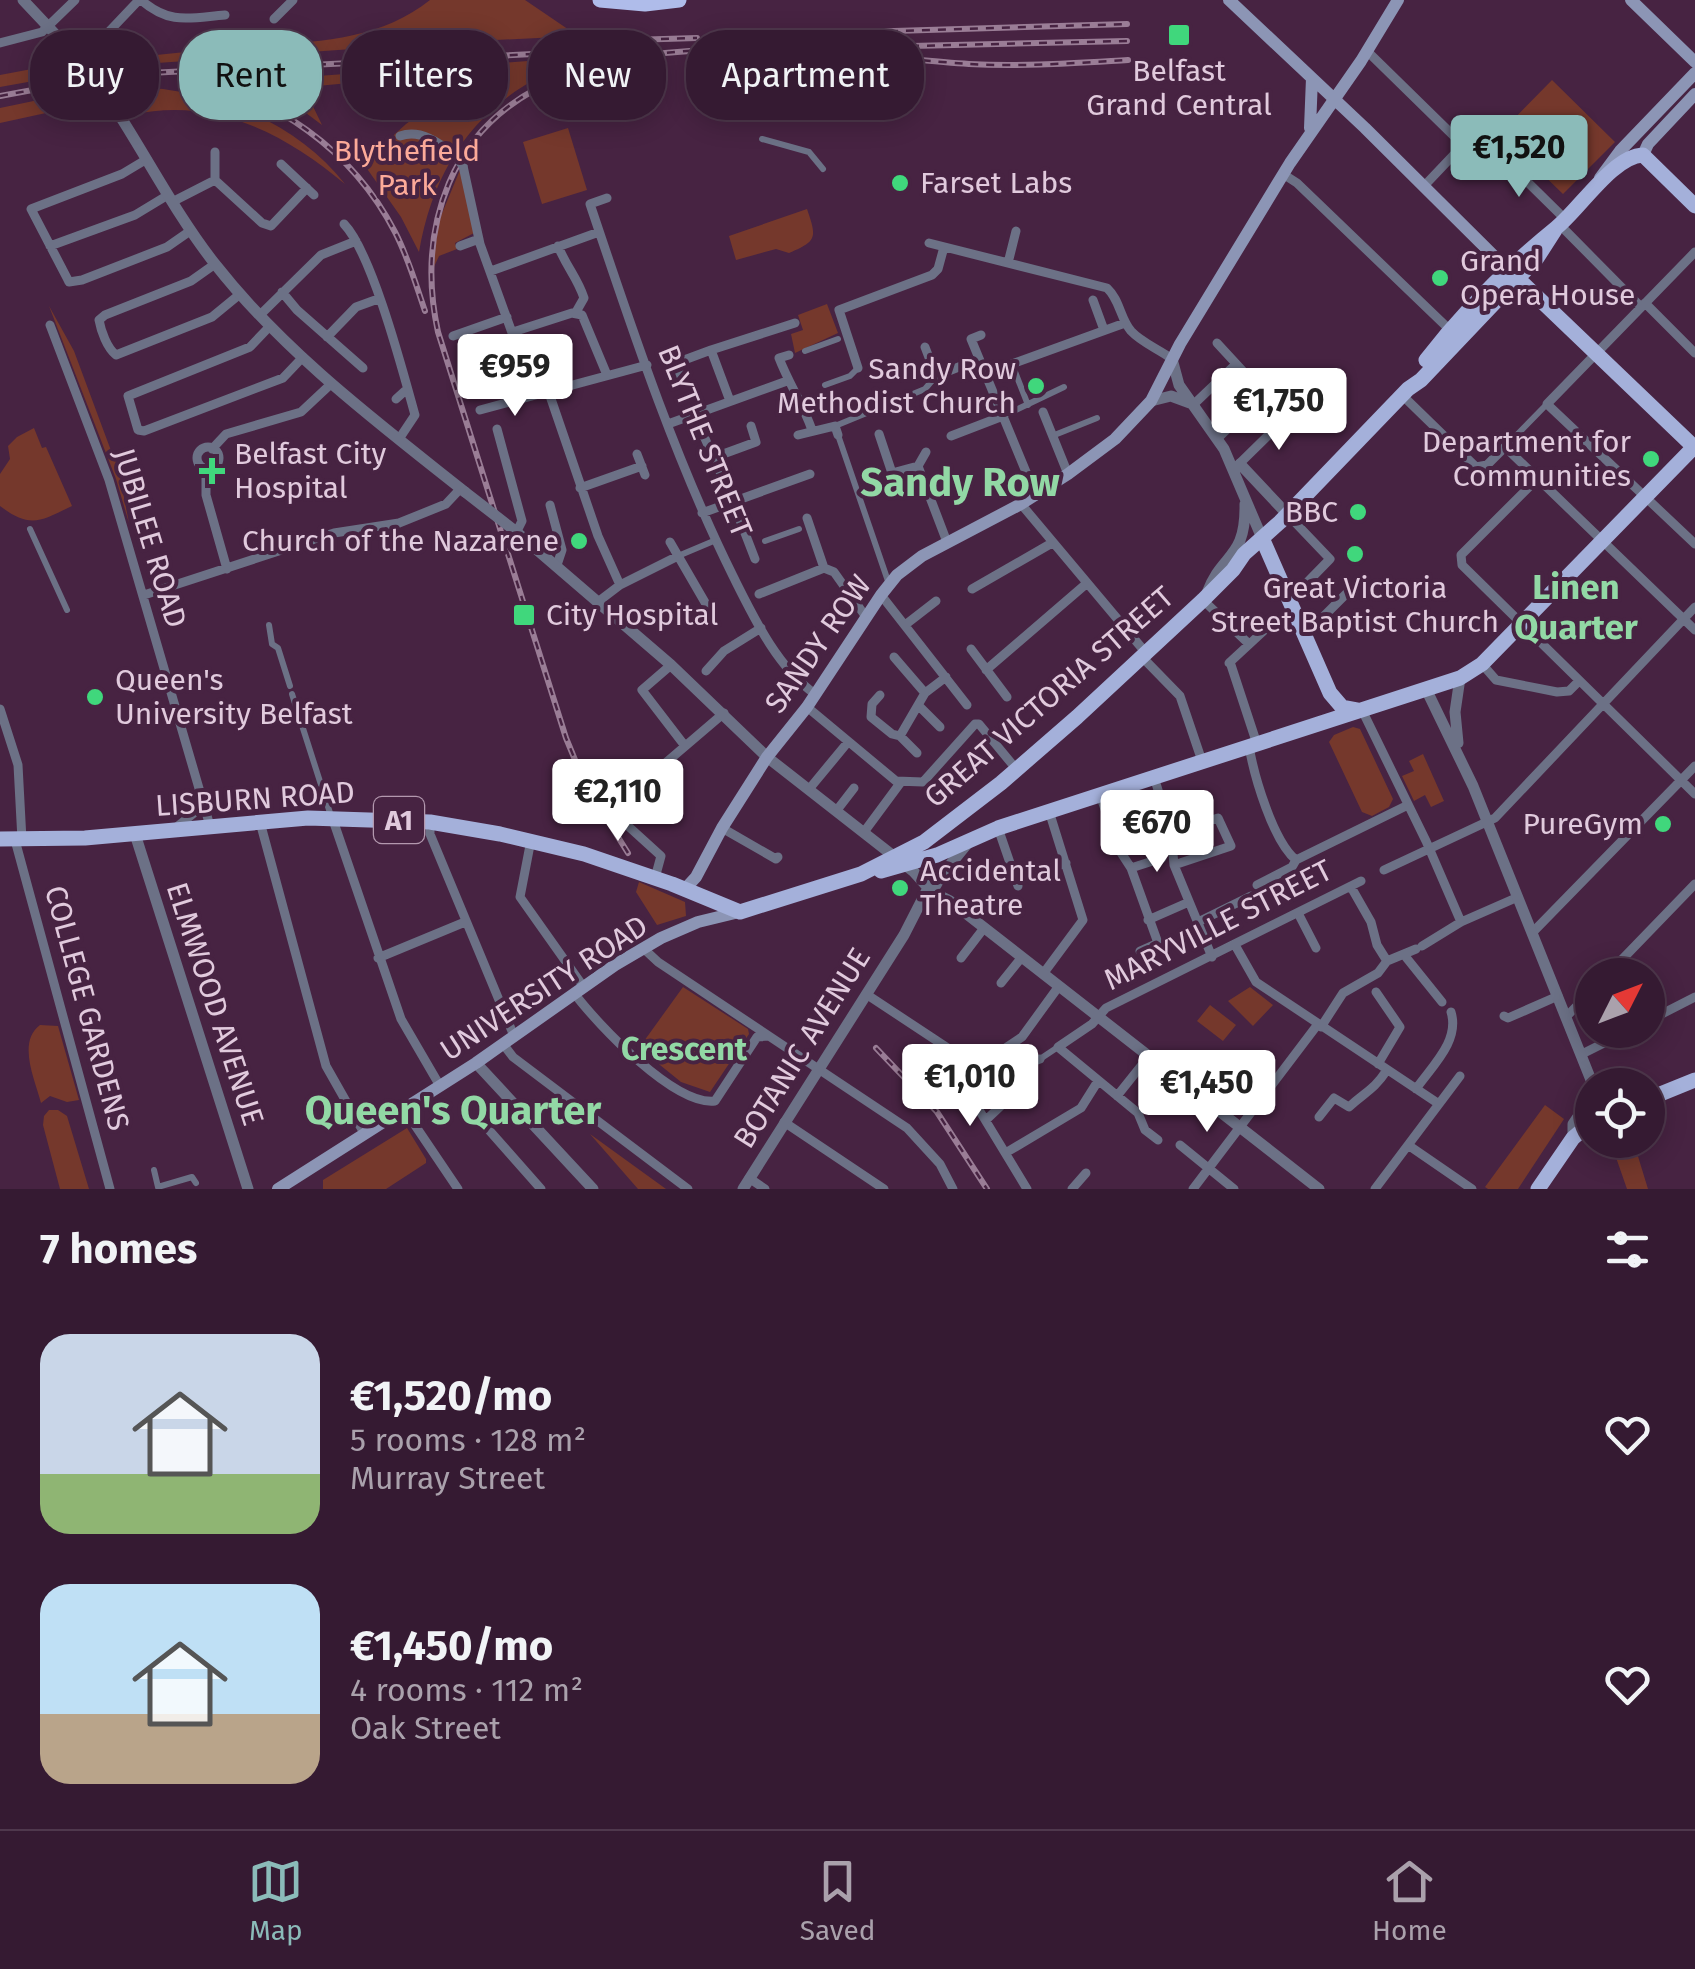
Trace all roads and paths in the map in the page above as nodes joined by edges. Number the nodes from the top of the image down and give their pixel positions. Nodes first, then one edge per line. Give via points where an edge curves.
1 (24, 0) edge
2 (75, 0) edge
3 (140, 0) edge
4 (209, 0) edge
5 (292, 0) edge
6 (600, 0) edge
7 (679, 0) edge
8 (1228, 0) edge
9 (1398, 0) edge
10 (1631, 0) edge
11 (225, 15) dead end
12 (210, 16) junction
13 (274, 20) dead end
14 (50, 26) junction
15 (54, 30) edge
16 (114, 30) edge
17 (0, 43) edge
18 (1677, 46) junction
19 (1695, 50) edge
20 (1366, 51) junction
21 (1695, 62) edge
22 (1695, 73) edge
23 (1350, 74) junction
24 (1312, 78) junction
25 (1695, 94) edge
26 (1334, 98) junction
27 (122, 120) edge
28 (1309, 135) junction
29 (400, 136) dead end
30 (762, 138) dead end
31 (216, 152) dead end
32 (1499, 154) dead end
33 (1644, 155) junction
34 (147, 159) junction
35 (280, 164) dead end
36 (824, 169) dead end
37 (1284, 174) junction
38 (215, 180) junction
39 (1597, 185) junction
40 (1424, 186) junction
41 (607, 198) dead end
42 (170, 199) junction
43 (1695, 206) edge
44 (344, 224) dead end
45 (1560, 225) junction
46 (190, 231) junction
47 (1016, 231) dead end
48 (599, 232) junction
49 (479, 240) junction
50 (356, 241) junction
51 (929, 243) dead end
52 (50, 246) junction
53 (460, 246) dead end
54 (558, 246) junction
55 (944, 247) junction
56 (1695, 252) edge
57 (1008, 263) junction
58 (214, 264) junction
59 (491, 271) junction
60 (1513, 274) junction
61 (282, 292) junction
62 (240, 294) junction
63 (378, 299) junction
64 (1093, 300) dead end
65 (1643, 305) junction
66 (576, 312) junction
67 (260, 315) junction
68 (508, 317) junction
69 (1125, 322) junction
70 (795, 323) dead end
71 (50, 325) dead end
72 (270, 326) junction
73 (1104, 330) junction
74 (1450, 330) junction
75 (512, 332) junction
76 (981, 335) dead end
77 (453, 336) dead end
78 (328, 337) junction
79 (843, 338) junction
80 (1217, 344) dead end
81 (926, 347) dead end
82 (363, 348) dead end
83 (711, 350) junction
84 (805, 351) dead end
85 (1695, 353) edge
86 (790, 354) dead end
87 (1596, 354) junction
88 (303, 358) junction
89 (979, 359) junction
90 (353, 360) junction
91 (1172, 360) junction
92 (1012, 364) joint
93 (1236, 364) junction
94 (646, 365) junction
95 (524, 366) dead end
96 (363, 368) dead end
97 (858, 368) joint
98 (608, 375) junction
99 (936, 376) junction
100 (682, 379) dead end
101 (788, 381) junction
102 (332, 383) junction
103 (825, 385) dead end
104 (1064, 387) dead end
105 (407, 389) junction
106 (548, 390) junction
107 (1405, 392) junction
108 (396, 399) dead end
109 (730, 401) junction
110 (1039, 401) junction
111 (1151, 401) junction
112 (1194, 404) junction
113 (1547, 404) junction
114 (1028, 405) junction
115 (480, 410) dead end
116 (1043, 412) joint
117 (694, 414) junction
118 (1290, 414) dead end
119 (1003, 416) junction
120 (1097, 418) dead end
121 (668, 424) junction
122 (750, 426) dead end
123 (497, 429) dead end
124 (812, 430) junction
125 (837, 430) junction
126 (878, 434) dead end
127 (798, 436) dead end
128 (951, 436) dead end
129 (1052, 436) junction
130 (399, 439) junction
131 (1221, 443) junction
132 (1505, 447) junction
133 (1694, 447) edge
134 (926, 452) dead end
135 (637, 454) dead end
136 (715, 456) junction
137 (918, 466) junction
138 (1236, 467) junction
139 (720, 472) dead end
140 (810, 474) dead end
141 (1068, 474) junction
142 (1537, 479) junction
143 (580, 488) junction
144 (463, 490) junction
145 (1036, 496) junction
146 (1643, 498) junction
147 (733, 502) junction
148 (1245, 502) junction
149 (1021, 504) junction
150 (550, 506) dead end
151 (702, 514) junction
152 (1288, 514) junction
153 (805, 524) joint
154 (30, 528) dead end
155 (515, 532) junction
156 (1262, 538) junction
157 (716, 540) junction
158 (765, 541) joint
159 (1602, 541) junction
160 (670, 542) dead end
161 (947, 542) junction
162 (1052, 542) junction
163 (1695, 544) edge
164 (750, 547) junction
165 (678, 556) junction
166 (755, 559) dead end
167 (557, 565) junction
168 (824, 568) junction
169 (226, 569) junction
170 (1233, 570) junction
171 (1274, 571) junction
172 (1358, 582) dead end
173 (1086, 584) junction
174 (620, 585) junction
175 (885, 589) junction
176 (972, 590) dead end
177 (758, 594) dead end
178 (144, 595) junction
179 (1204, 598) junction
180 (599, 601) junction
181 (936, 601) dead end
182 (1288, 603) junction
183 (1695, 607) edge
184 (67, 610) dead end
185 (710, 611) dead end
186 (866, 616) junction
187 (1684, 619) junction
188 (1521, 624) junction
189 (269, 625) dead end
190 (906, 625) junction
191 (1269, 626) dead end
192 (761, 628) junction
193 (1695, 630) edge
194 (1303, 636) junction
195 (1249, 644) junction
196 (971, 650) dead end
197 (1144, 655) junction
198 (894, 656) dead end
199 (1482, 664) junction
200 (671, 665) junction
201 (986, 670) junction
202 (706, 671) dead end
203 (946, 678) junction
204 (1460, 678) junction
205 (1579, 681) junction
206 (1426, 689) junction
207 (925, 693) junction
208 (1330, 693) junction
209 (816, 694) junction
210 (880, 694) dead end
211 (1007, 698) dead end
212 (1602, 704) junction
213 (967, 705) dead end
214 (919, 706) junction
215 (807, 707) junction
216 (0, 709) edge
217 (1362, 710) junction
218 (724, 714) junction
219 (1322, 722) junction
220 (940, 727) dead end
221 (900, 736) junction
222 (848, 742) junction
223 (1253, 745) junction
224 (685, 746) junction
225 (917, 753) dead end
226 (768, 758) junction
227 (1462, 761) junction
228 (1202, 762) junction
229 (1695, 766) edge
230 (1017, 770) junction
231 (1154, 777) junction
232 (1682, 780) junction
233 (900, 782) junction
234 (810, 788) junction
235 (854, 788) dead end
236 (1100, 794) junction
237 (1695, 794) edge
238 (981, 798) junction
239 (205, 804) junction
240 (1406, 806) junction
241 (837, 810) junction
242 (1048, 810) junction
243 (332, 818) junction
244 (260, 822) junction
245 (430, 822) junction
246 (1488, 822) junction
247 (210, 826) junction
248 (722, 828) junction
249 (998, 828) junction
250 (171, 830) junction
251 (864, 832) junction
252 (1171, 832) junction
253 (135, 834) junction
254 (972, 839) junction
255 (12, 840) edge
256 (531, 840) junction
257 (1429, 848) junction
258 (924, 851) junction
259 (778, 858) dead end
260 (1162, 858) dead end
261 (1296, 860) junction
262 (900, 861) junction
263 (1066, 863) junction
264 (1174, 865) junction
265 (1131, 868) junction
266 (1384, 870) dead end
267 (941, 876) junction
268 (655, 878) junction
269 (1362, 881) dead end
270 (689, 884) junction
271 (1257, 884) dead end
272 (1695, 884) edge
273 (1351, 887) junction
274 (930, 890) junction
275 (1252, 896) dead end
276 (1518, 898) junction
277 (949, 900) junction
278 (1189, 902) junction
279 (737, 912) junction
280 (1298, 914) junction
281 (1148, 920) junction
282 (466, 922) junction
283 (1198, 922) junction
284 (1461, 922) junction
285 (984, 928) junction
286 (1532, 933) junction
287 (1235, 945) junction
288 (643, 948) junction
289 (1316, 948) dead end
290 (1140, 951) dead end
291 (1212, 956) junction
292 (1405, 956) junction
293 (1022, 957) junction
294 (378, 958) junction
295 (961, 958) dead end
296 (1623, 958) edge
297 (1387, 962) junction
298 (1043, 974) junction
299 (1002, 984) dead end
300 (1060, 986) junction
301 (579, 990) junction
302 (1376, 992) dead end
303 (866, 994) junction
304 (1558, 996) junction
305 (1695, 997) edge
306 (1442, 1002) dead end
307 (1575, 1008) edge
308 (1451, 1012) dead end
309 (1665, 1012) edge
310 (1098, 1016) junction
311 (1504, 1016) dead end
312 (1567, 1016) junction
313 (1320, 1025) junction
314 (756, 1032) junction
315 (509, 1040) junction
316 (1010, 1046) junction
317 (1058, 1047) junction
318 (1594, 1048) edge
319 (1582, 1054) junction
320 (1149, 1056) junction
321 (1040, 1060) joint
322 (476, 1063) junction
323 (1382, 1067) junction
324 (978, 1068) junction
325 (1587, 1068) edge
326 (820, 1069) junction
327 (1460, 1076) dead end
328 (1695, 1080) edge
329 (1098, 1081) junction
330 (440, 1086) junction
331 (1416, 1088) junction
332 (1665, 1092) edge
333 (1118, 1096) junction
334 (1005, 1102) dead end
335 (1439, 1104) junction
336 (404, 1108) junction
337 (1319, 1117) dead end
338 (987, 1120) junction
339 (1575, 1120) edge
340 (784, 1122) junction
341 (1238, 1126) junction
342 (488, 1129) dead end
343 (364, 1133) junction
344 (1575, 1136) edge
345 (1572, 1138) junction
346 (1158, 1140) dead end
347 (1180, 1145) dead end
348 (1408, 1145) junction
349 (1008, 1152) junction
350 (1206, 1167) junction
351 (154, 1170) dead end
352 (1086, 1173) dead end
353 (299, 1176) junction
354 (196, 1183) dead end
355 (746, 1184) edge
356 (158, 1187) edge
357 (110, 1189) edge
358 (248, 1189) edge
359 (278, 1189) edge
360 (308, 1189) edge
361 (458, 1189) edge
362 (540, 1189) edge
363 (593, 1189) edge
364 (688, 1189) edge
365 (766, 1189) edge
366 (884, 1189) edge
367 (954, 1189) edge
368 (1027, 1189) edge
369 (1072, 1189) edge
370 (1193, 1189) edge
371 (1234, 1189) edge
372 (1318, 1189) edge
373 (1375, 1189) edge
374 (1472, 1189) edge
375 (1538, 1189) edge

1 - 14 street
2 - 14 street
3 - 12 street via 165,17
3 - 16 street
4 - 12 street
5 - 13 street
6 - 7 highway
8 - 24 main road
9 - 20 main road, SANDY ROW
10 - 18 main road
11 - 12 street
14 - 15 street
14 - 17 street
18 - 19 main road
18 - 21 main road
20 - 23 main road, SANDY ROW
20 - 40 street via 1463,145
22 - 39 main road via 1602,171
23 - 24 main road
23 - 26 main road, SANDY ROW
24 - 26 main road
24 - 28 main road
25 - 33 main road
26 - 28 main road, SANDY ROW
26 - 40 main road
27 - 34 street, bridge
28 - 37 main road, SANDY ROW
29 - 49 street, bridge via 427,137 463,166
30 - 36 street via 809,152
31 - 38 street
32 - 45 street
33 - 39 main road
33 - 43 main road
34 - 42 street
34 - 52 street via 32,209
35 - 38 street via 311,192 276,224 266,226
37 - 74 street
37 - 91 main road, SANDY ROW
38 - 42 street
39 - 45 main road
40 - 60 main road
41 - 48 street via 590,204
42 - 46 street
42 - 52 street
44 - 50 street
45 - 60 main road
45 - 65 street
46 - 52 street via 166,248 74,282
46 - 58 street
47 - 57 street
48 - 54 street
48 - 94 street, BLYTHE STREET
49 - 53 street
49 - 59 street
50 - 61 street via 325,252
50 - 63 street
51 - 55 street
54 - 59 street
54 - 66 street via 584,298
55 - 57 street
55 - 79 street via 932,275 840,308
56 - 65 street
57 - 69 street via 1108,288
58 - 62 street
58 - 62 street via 191,281 99,320 116,355 212,317
59 - 68 street
60 - 74 main road, GREAT VICTORIA STREET
60 - 87 main road
60 - 107 main road, GREAT VICTORIA STREET
61 - 67 street
61 - 78 street via 308,326
62 - 67 street
63 - 78 street via 356,307
63 - 105 street
64 - 73 street
65 - 85 street
65 - 87 street
66 - 75 street
66 - 98 street via 586,319
67 - 72 street
68 - 75 street
68 - 77 street
69 - 73 street
69 - 91 street
70 - 83 street
71 - 178 street, JUBILEE ROAD via 110,480
72 - 88 street
72 - 88 street via 250,347 130,394 138,430 283,378
73 - 92 street
74 - 107 main road, GREAT VICTORIA STREET
75 - 95 street
76 - 89 street via 971,339
78 - 90 street via 338,353
79 - 84 street
79 - 97 street
80 - 93 street
81 - 99 street
82 - 90 street
83 - 100 street via 676,363
83 - 109 street
86 - 101 street via 779,358
87 - 113 street
87 - 133 main road
88 - 102 street
89 - 99 street
89 - 119 street
90 - 96 street
91 - 111 main road, SANDY ROW
91 - 112 street
92 - 114 street
93 - 112 street
93 - 131 street via 1264,394
94 - 98 street
94 - 121 street, BLYTHE STREET
97 - 103 street
98 - 106 street
99 - 125 street via 925,389
101 - 109 street
101 - 124 street
102 - 130 street
102 - 169 street via 301,412 226,434 212,448 218,463 206,469 206,494
104 - 110 street
105 - 108 street
105 - 130 street via 415,418
106 - 115 street
106 - 143 street
107 - 132 street via 1472,466 1487,466
107 - 152 main road, GREAT VICTORIA STREET
109 - 117 street
110 - 114 street
110 - 116 street
111 - 112 street via 1177,396
111 - 141 main road, SANDY ROW
112 - 131 street
113 - 132 street
113 - 146 street
114 - 119 street
116 - 129 street
117 - 121 street
117 - 136 street
118 - 138 street
119 - 128 street
119 - 145 street
120 - 129 street
121 - 151 street, BLYTHE STREET
122 - 136 street via 756,442
123 - 155 street via 522,521
124 - 125 street
124 - 127 street
125 - 175 street
126 - 137 street via 892,473
129 - 141 street
130 - 144 street
131 - 138 street
132 - 142 street
133 - 146 main road
134 - 137 street
135 - 143 street via 643,470
136 - 139 street
137 - 161 street
138 - 148 street
138 - 152 street
140 - 147 street
141 - 145 main road, SANDY ROW
142 - 159 street
142 - 188 street via 1460,559
143 - 174 street
144 - 155 street, bridge
144 - 169 street via 399,523 334,532
145 - 149 main road, SANDY ROW
146 - 159 main road
146 - 163 street
147 - 151 street
147 - 164 street
148 - 156 street
148 - 179 street via 1240,546
149 - 161 main road, SANDY ROW
149 - 162 street
150 - 167 street via 562,550
151 - 157 street, BLYTHE STREET
152 - 156 main road, GREAT VICTORIA STREET
152 - 182 street via 1330,558
153 - 158 street
153 - 168 street
154 - 184 street
155 - 167 street
156 - 170 main road, GREAT VICTORIA STREET
156 - 171 main road
157 - 165 street
157 - 192 street, BLYTHE STREET
158 - 164 street
159 - 187 street
159 - 188 main road
160 - 165 street
161 - 175 main road, SANDY ROW
162 - 173 street
162 - 176 street
164 - 166 street
165 - 174 street
165 - 185 street
167 - 180 street
168 - 177 street
168 - 186 street
169 - 178 street
170 - 171 main road via 1256,561
170 - 179 main road, GREAT VICTORIA STREET
171 - 182 main road
172 - 194 street
173 - 197 street
173 - 201 street
174 - 180 street
175 - 186 main road, SANDY ROW
175 - 190 street
178 - 239 street, JUBILEE ROAD
179 - 195 street
179 - 197 main road, GREAT VICTORIA STREET
180 - 200 street
181 - 190 street
182 - 194 main road
183 - 187 street
186 - 209 main road, SANDY ROW
187 - 193 street
187 - 212 street
188 - 199 main road
188 - 205 street
189 - 243 street
190 - 203 street
191 - 195 street
192 - 202 street
192 - 209 street, BLYTHE STREET via 792,677
194 - 208 main road
195 - 223 street via 1229,664
196 - 201 street
197 - 228 street via 1180,696
197 - 230 main road, GREAT VICTORIA STREET
198 - 207 street via 899,671
199 - 204 main road
199 - 205 street via 1496,680 1557,692
200 - 218 street
200 - 224 street via 642,690
201 - 211 street
203 - 207 street
203 - 213 street
204 - 206 main road
204 - 227 street via 1455,712
205 - 212 street
206 - 217 main road
206 - 227 street
207 - 214 street
208 - 217 main road via 1342,707
208 - 219 main road via 1331,710
209 - 215 main road, SANDY ROW
210 - 221 street via 871,717
212 - 232 street
212 - 246 street
214 - 220 street
214 - 221 street
215 - 222 street
215 - 226 main road, SANDY ROW
216 - 255 street, COLLEGE GARDENS via 20,776
217 - 219 main road
217 - 240 street
218 - 224 street
218 - 226 street
219 - 223 main road
221 - 225 street
222 - 233 street
222 - 234 street
223 - 228 main road
223 - 261 street via 1274,824
224 - 268 street via 614,810 661,856
226 - 234 street
226 - 248 main road, SANDY ROW
227 - 246 street
228 - 231 main road
229 - 232 street
230 - 233 street via 975,724 923,782
230 - 238 main road, GREAT VICTORIA STREET
231 - 236 main road
231 - 252 street
232 - 237 street
232 - 286 street
233 - 251 street
234 - 241 street
235 - 241 street
236 - 242 main road
236 - 265 street
238 - 249 main road via 984,815
238 - 258 main road, GREAT VICTORIA STREET
239 - 247 street, JUBILEE ROAD
239 - 250 street
240 - 257 street
240 - 261 street
241 - 251 street
242 - 249 main road
242 - 263 street
243 - 244 main road, LISBURN ROAD / A1
243 - 245 main road, LISBURN ROAD / A1
243 - 294 street
244 - 247 main road, LISBURN ROAD / A1
244 - 343 street via 326,1066
245 - 256 main road, LISBURN ROAD / A1
245 - 282 street
246 - 257 street
246 - 276 street
247 - 250 main road, LISBURN ROAD / A1
248 - 259 street
248 - 270 main road, SANDY ROW
249 - 254 main road
249 - 263 street via 1017,883
250 - 253 main road, LISBURN ROAD / A1
251 - 262 street
252 - 264 street
252 - 264 street via 1218,818 1230,846
253 - 255 main road, LISBURN ROAD / A1
253 - 358 street, ELMWOOD AVENUE
254 - 258 main road
254 - 267 street, BOTANIC AVENUE
255 - 357 street, COLLEGE GARDENS
256 - 268 main road, LISBURN ROAD / A1
256 - 301 street via 520,897
257 - 266 street
257 - 284 street
258 - 262 main road, GREAT VICTORIA STREET
258 - 274 street
260 - 265 street
261 - 271 street
262 - 274 street
262 - 279 main road, GREAT VICTORIA STREET
263 - 298 street via 1084,920
264 - 278 street
265 - 281 street
267 - 274 street, BOTANIC AVENUE
267 - 277 street
268 - 270 main road, LISBURN ROAD / A1
269 - 273 street, MARYVILLE STREET
270 - 279 main road, LISBURN ROAD / A1
272 - 296 street
273 - 280 street, MARYVILLE STREET
273 - 297 street
274 - 277 street
274 - 303 street, BOTANIC AVENUE
275 - 283 street
276 - 284 street
276 - 286 street
277 - 285 street
278 - 281 street
278 - 283 street
279 - 288 main road, UNIVERSITY ROAD
280 - 287 street, MARYVILLE STREET
280 - 289 street
281 - 290 street via 1158,943
282 - 294 street
282 - 315 street
283 - 291 street
284 - 292 street
285 - 293 street
285 - 295 street
286 - 304 street
287 - 291 street, MARYVILLE STREET
287 - 313 street via 1256,982
288 - 301 main road, UNIVERSITY ROAD
288 - 314 street
291 - 310 street, MARYVILLE STREET
292 - 297 street
292 - 306 street
293 - 298 street
293 - 299 street
294 - 330 street via 401,1020
297 - 313 street via 1342,992
298 - 300 street
300 - 310 street
300 - 316 street
301 - 314 street via 664,1084 684,1095 716,1101
301 - 315 main road, UNIVERSITY ROAD
302 - 323 street via 1400,1027
303 - 324 street
303 - 326 street, BOTANIC AVENUE
304 - 311 street
304 - 312 street
305 - 309 street
307 - 312 street
308 - 331 street via 1452,1037
310 - 317 street, MARYVILLE STREET
310 - 320 street
312 - 319 street
313 - 323 street
313 - 341 street
314 - 326 street
315 - 322 main road, UNIVERSITY ROAD
315 - 364 street via 513,1057
316 - 321 street via 1023,1065
316 - 324 street
317 - 321 street
317 - 329 street
318 - 319 street
319 - 325 street
320 - 333 street
320 - 341 street
322 - 330 main road, UNIVERSITY ROAD
322 - 363 street
323 - 331 street
323 - 337 street via 1373,1091 1349,1107 1334,1098
324 - 338 street via 968,1090
326 - 340 street, BOTANIC AVENUE
326 - 367 street via 908,1128
327 - 335 street
328 - 332 main road
329 - 333 street
329 - 349 street via 1080,1108
330 - 336 main road, UNIVERSITY ROAD
331 - 335 street
333 - 346 street
334 - 338 street
335 - 348 street
336 - 343 main road, UNIVERSITY ROAD
336 - 361 street
338 - 349 street
339 - 345 street
340 - 355 street, BOTANIC AVENUE
340 - 366 street
341 - 350 street
341 - 372 street
342 - 362 street
343 - 353 main road, UNIVERSITY ROAD
344 - 345 main road
345 - 375 main road
347 - 350 street
348 - 373 street
348 - 374 street
349 - 368 street
350 - 370 street
350 - 371 street
351 - 356 street
352 - 369 street
353 - 359 main road, UNIVERSITY ROAD
353 - 360 street
354 - 356 street via 192,1177
355 - 365 street

